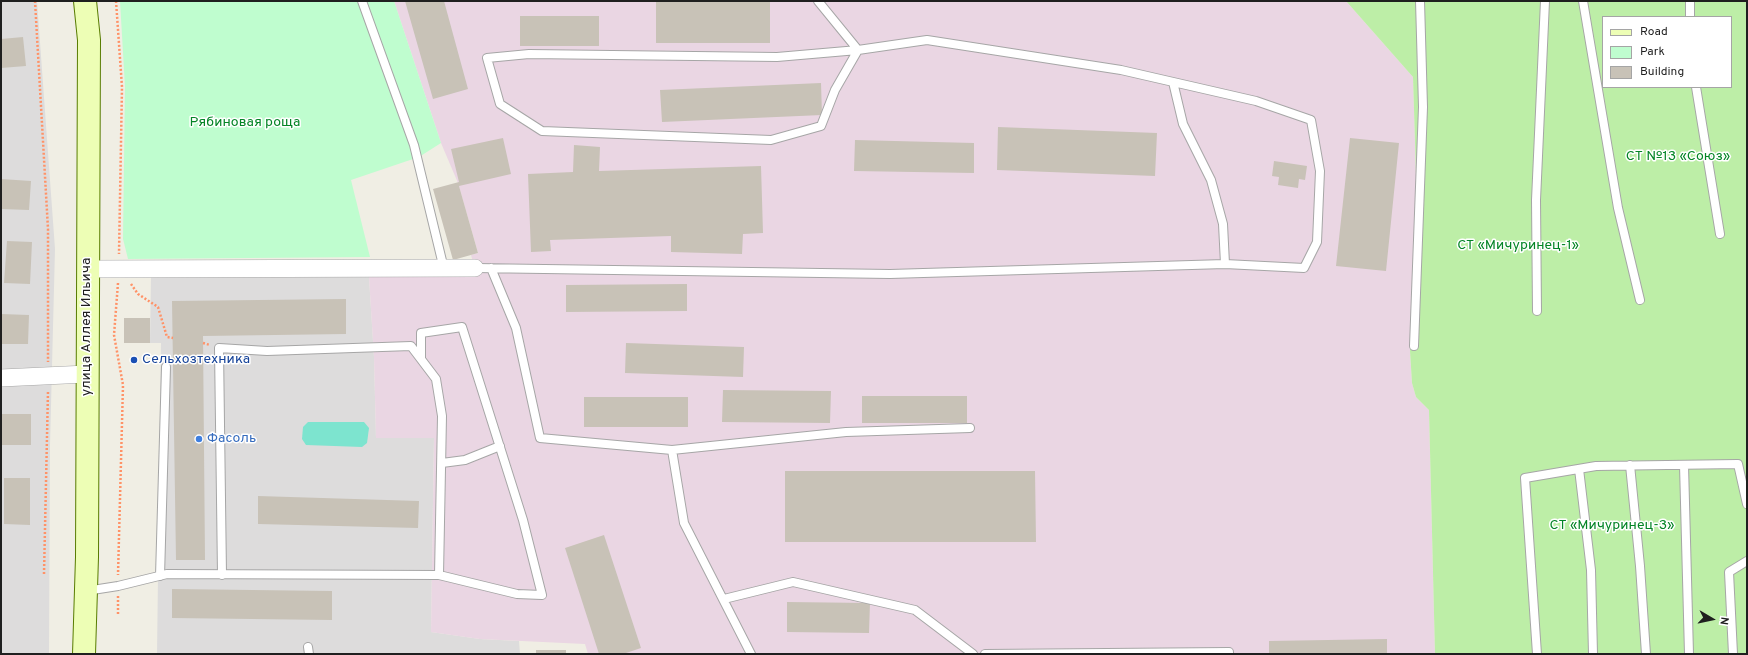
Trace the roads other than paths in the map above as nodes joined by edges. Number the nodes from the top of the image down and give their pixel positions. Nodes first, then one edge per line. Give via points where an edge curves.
1 (86, 1) edge
2 (362, 1) edge
3 (818, 1) edge
4 (1420, 1) edge
5 (1545, 1) edge
6 (1583, 1) edge
7 (1690, 1) edge
8 (1690, 16) edge
9 (858, 50) junction
10 (1173, 82) junction
11 (1696, 88) edge
12 (1720, 234) dead end
13 (1225, 264) junction
14 (483, 268) junction
15 (87, 269) junction
16 (444, 269) junction
17 (1640, 300) dead end
18 (1537, 311) dead end
19 (1414, 346) dead end
20 (421, 359) junction
21 (166, 367) dead end
22 (87, 374) junction
23 (1, 378) edge
24 (970, 428) dead end
25 (500, 446) junction
26 (672, 450) junction
27 (442, 463) junction
28 (1630, 465) junction
29 (1684, 465) junction
30 (1579, 469) junction
31 (1747, 504) edge
32 (1747, 561) edge
33 (222, 575) junction
34 (439, 575) junction
35 (160, 576) junction
36 (85, 591) junction
37 (724, 599) junction
38 (84, 654) edge
39 (751, 654) edge
40 (973, 654) edge
41 (985, 654) edge
42 (1229, 654) edge
43 (1537, 654) edge
44 (1593, 654) edge
45 (1646, 654) edge
46 (1689, 654) edge
47 (1733, 654) edge

1 - 15 main road, улица Аллея Ильича via 89,40
2 - 16 lane via 414,145
3 - 9 lane
4 - 19 lane via 1424,107
5 - 18 lane via 1536,200
6 - 17 lane via 1618,208
7 - 8 lane
9 - 9 lane via 835,90 821,126 771,140 542,131 500,104 487,58 529,54 777,57
9 - 10 lane via 927,40 1121,70
10 - 13 lane via 1183,124 1211,180 1223,224
10 - 13 lane via 1256,101 1311,120 1320,171 1317,242 1304,268
11 - 12 lane
13 - 14 lane via 890,274
14 - 16 street
14 - 26 lane via 516,328 540,438
15 - 16 street
15 - 22 main road, улица Аллея Ильича
20 - 25 lane via 421,333 462,327
20 - 27 lane via 436,379 442,416
20 - 33 lane via 411,346 267,351 219,348
21 - 35 lane
22 - 23 street
22 - 36 main road, улица Аллея Ильича
24 - 26 lane via 846,432
25 - 27 lane via 465,460
25 - 34 lane via 523,520 542,595 517,594
26 - 37 lane via 684,523
27 - 34 lane
28 - 29 lane
28 - 30 lane
28 - 45 lane
29 - 31 lane via 1738,464
29 - 46 lane
30 - 43 lane via 1525,478
30 - 44 lane via 1591,570
32 - 47 lane via 1729,572
33 - 34 lane
33 - 35 lane
35 - 36 lane
36 - 38 main road, улица Аллея Ильича
37 - 39 lane
37 - 40 lane via 793,582 915,610
41 - 42 lane

